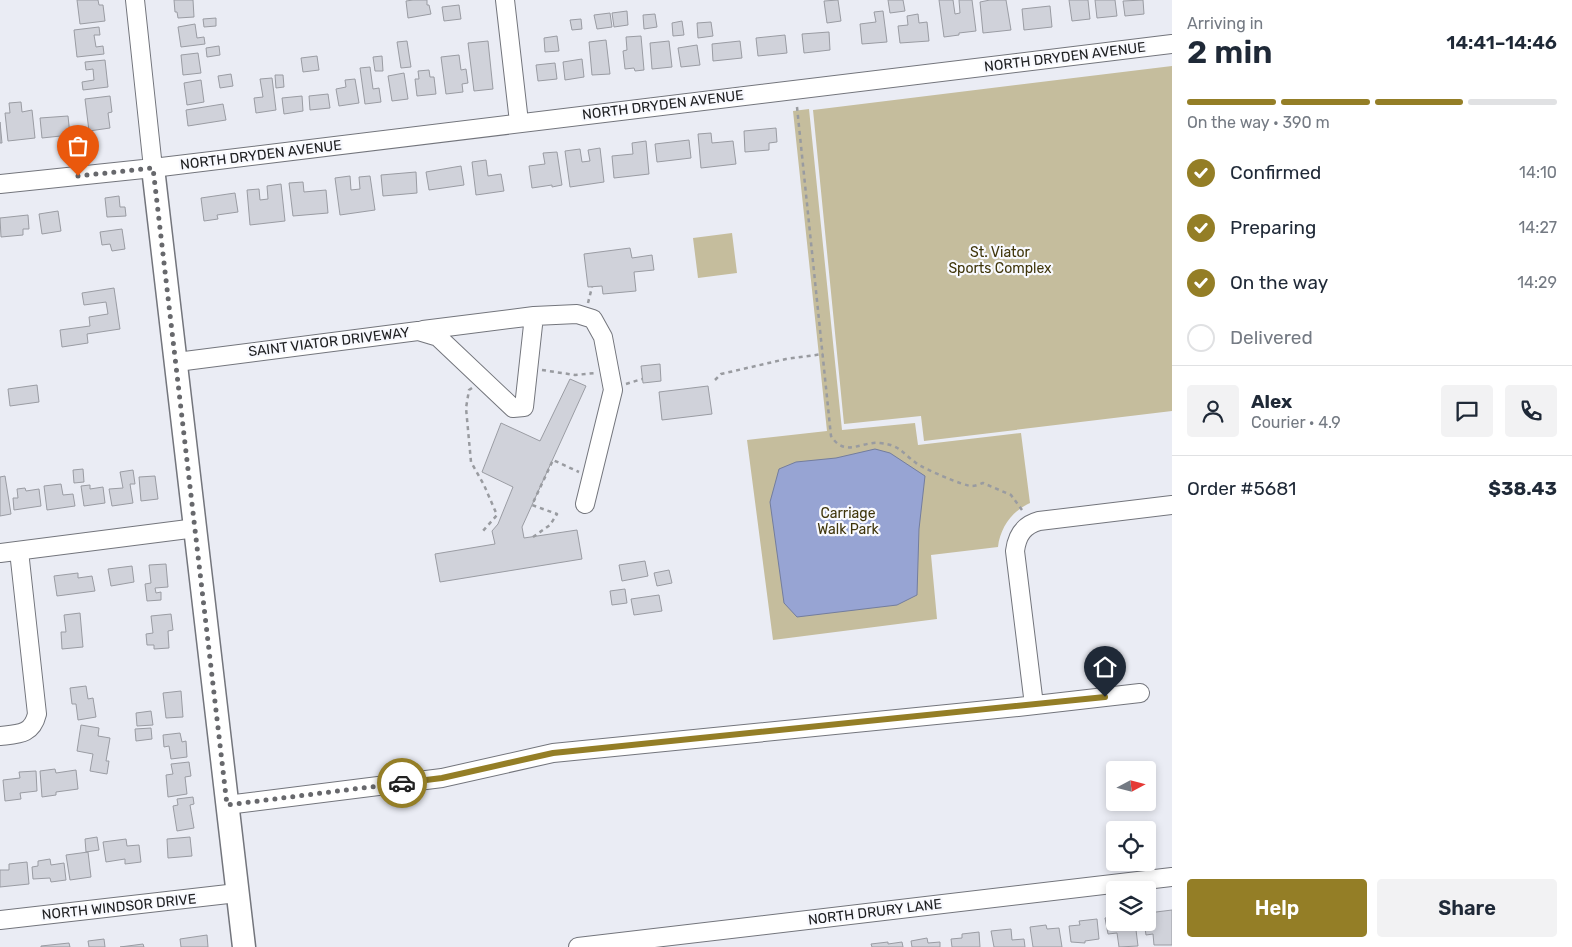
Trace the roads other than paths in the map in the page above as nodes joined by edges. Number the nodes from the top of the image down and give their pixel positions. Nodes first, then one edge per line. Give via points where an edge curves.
1 (135, 0) edge
2 (505, 0) edge
3 (1172, 44) edge
4 (519, 122) junction
5 (153, 168) junction
6 (0, 184) edge
7 (534, 316) junction
8 (418, 331) junction
9 (177, 362) junction
10 (585, 504) dead end
11 (1172, 504) edge
12 (196, 528) junction
13 (19, 550) junction
14 (0, 553) edge
15 (1140, 693) dead end
16 (1034, 705) junction
17 (0, 736) edge
18 (227, 805) junction
19 (1172, 877) edge
20 (237, 893) junction
21 (0, 920) edge
22 (616, 945) edge
23 (244, 947) edge
24 (578, 947) edge

1 - 5 street
2 - 4 street
3 - 4 street, NORTH DRYDEN AVENUE
4 - 5 street, NORTH DRYDEN AVENUE
5 - 6 street, NORTH DRYDEN AVENUE
5 - 9 main road
7 - 8 street
7 - 8 street, SAINT VIATOR DRIVEWAY via 524,407 514,408 438,338
7 - 10 street via 576,314 592,319 603,337 614,390
8 - 9 street, SAINT VIATOR DRIVEWAY
9 - 12 main road
11 - 16 street via 1039,520 1020,532 1015,551
12 - 13 street
12 - 18 main road
13 - 14 street
13 - 17 street via 37,714 34,725 26,732
15 - 16 street
16 - 18 street via 553,753 442,778
18 - 20 main road
19 - 22 street, NORTH DRURY LANE
20 - 21 street, NORTH WINDSOR DRIVE
20 - 23 main road
22 - 24 street, NORTH DRURY LANE

